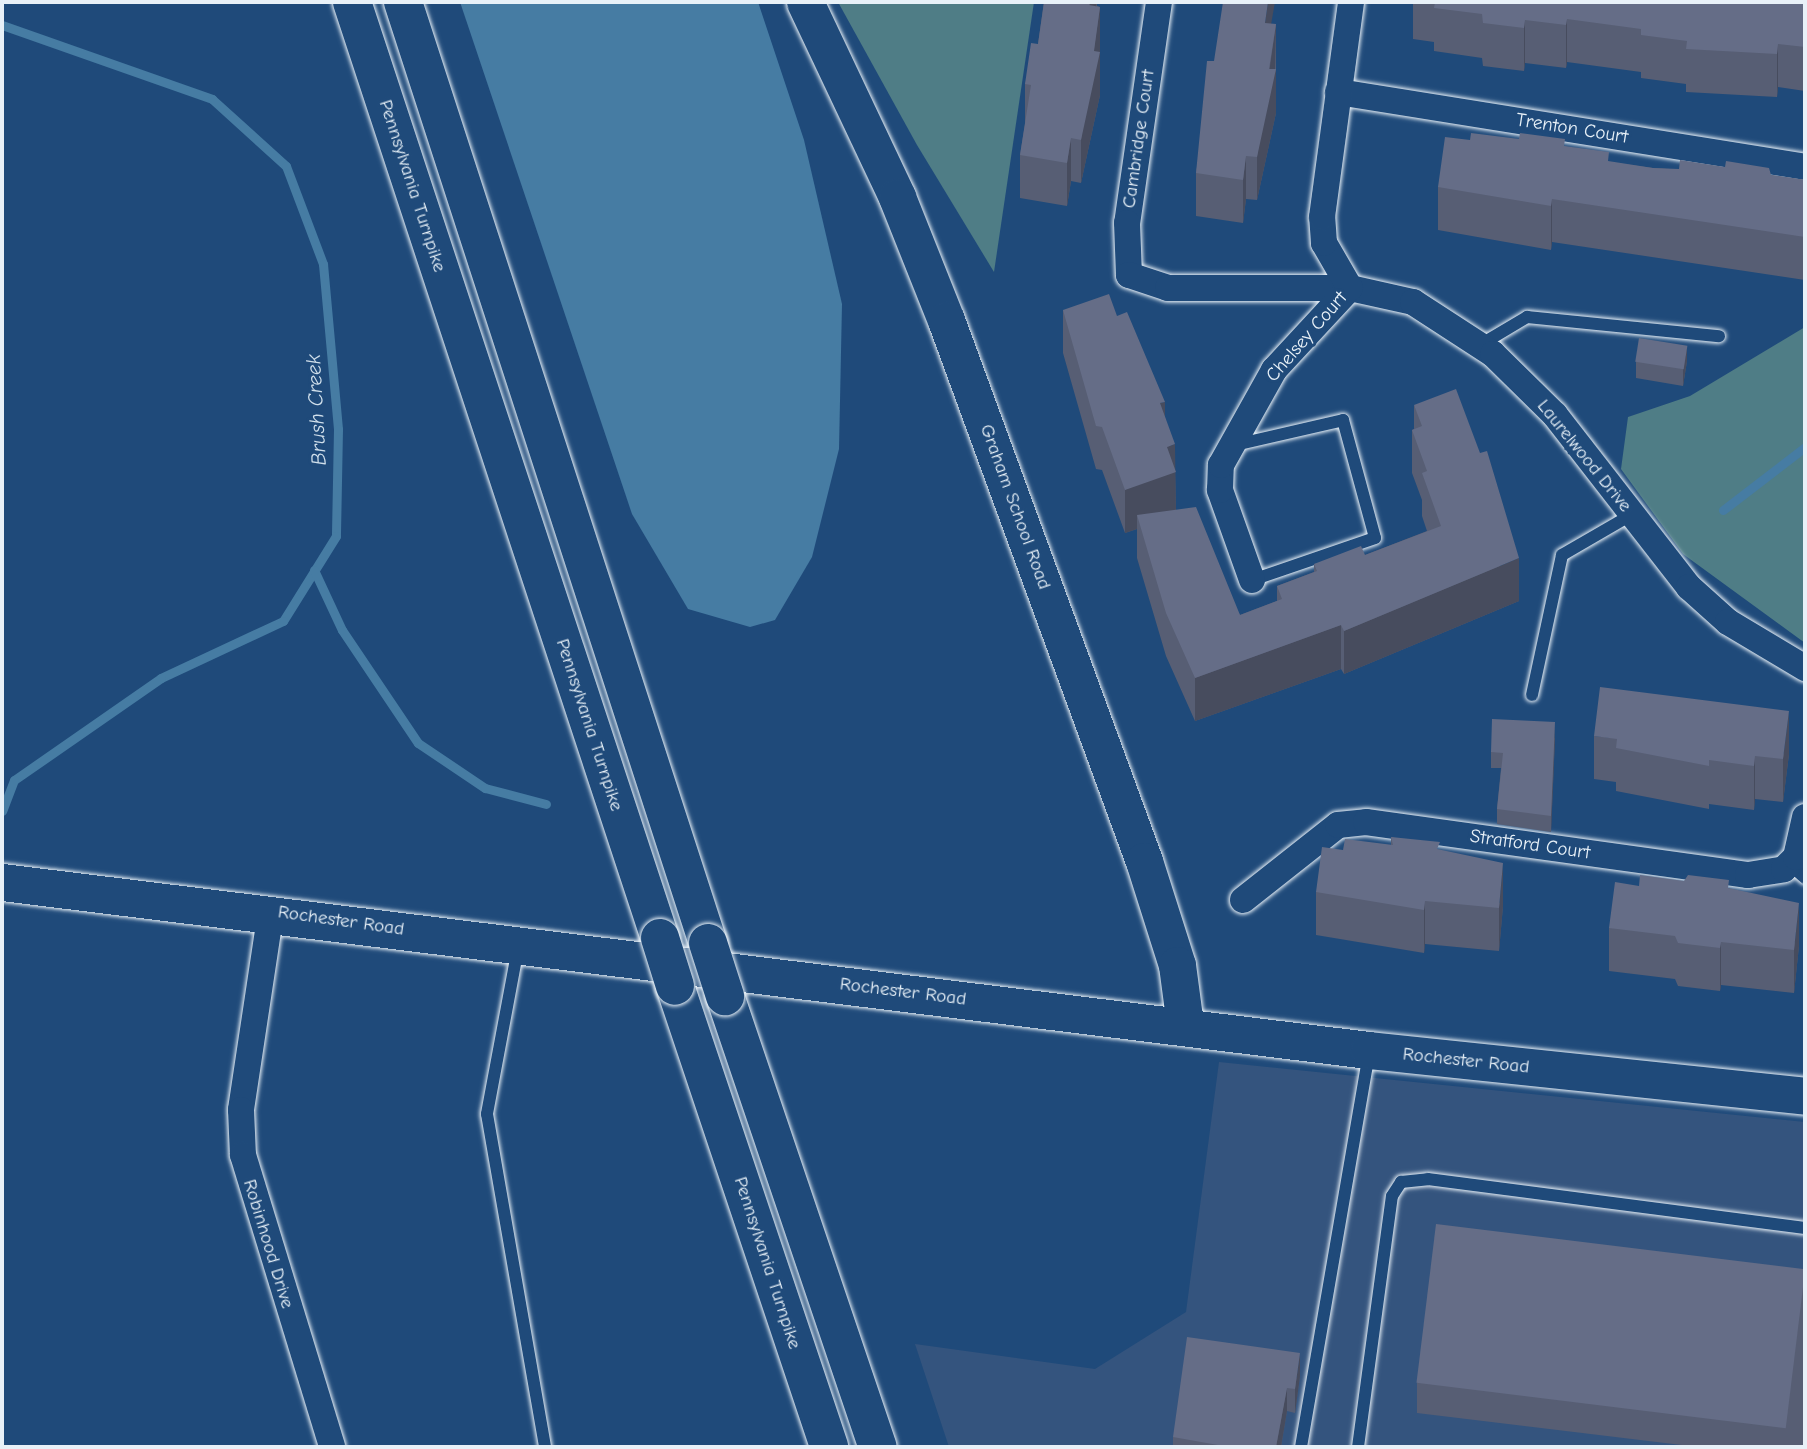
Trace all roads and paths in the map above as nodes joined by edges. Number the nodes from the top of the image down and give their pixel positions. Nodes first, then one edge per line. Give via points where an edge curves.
1 (352, 2) edge
2 (403, 2) edge
3 (805, 2) edge
4 (1159, 2) edge
5 (1351, 2) edge
6 (1338, 92) junction
7 (1805, 167) edge
8 (1129, 275) joint
9 (1350, 288) junction
10 (1719, 336) dead end
11 (1480, 345) junction
12 (1227, 447) junction
13 (1631, 515) junction
14 (1252, 580) joint
15 (1805, 668) edge
16 (1532, 695) dead end
17 (1805, 817) edge
18 (1797, 871) edge
19 (2, 882) edge
20 (1243, 900) dead end
21 (271, 911) junction
22 (519, 945) junction
23 (1185, 1025) junction
24 (1370, 1050) junction
25 (1805, 1097) edge
26 (1805, 1228) edge
27 (332, 1447) edge
28 (545, 1447) edge
29 (829, 1447) edge
30 (878, 1447) edge
31 (1301, 1447) edge
32 (1358, 1447) edge

1 - 29 highway, Pennsylvania Turnpike, bridge
2 - 30 highway, bridge via 725,996
3 - 23 street, Graham School Road via 929,273 1144,861 1177,964
4 - 8 street, Cambridge Court via 1127,223
5 - 6 street
6 - 7 street, Trenton Court
6 - 9 street via 1322,217 1324,243
8 - 9 street, Laurelwood Drive via 1168,288
9 - 11 street, Laurelwood Drive via 1413,302
9 - 12 street, Chelsey Court via 1274,370
10 - 11 lane via 1527,317
11 - 13 street, Laurelwood Drive via 1555,415
12 - 14 street, Chelsey Court via 1220,490
12 - 14 lane via 1342,420 1376,538
13 - 15 street, Laurelwood Drive via 1689,587 1728,622
13 - 16 lane via 1562,555
17 - 18 street, Stratford Court
18 - 20 street, Stratford Court via 1748,875 1366,822 1318,835
19 - 21 street, Rochester Road
21 - 22 street, Rochester Road
21 - 27 street, Robinhood Drive via 241,1111 243,1156
22 - 23 street, Rochester Road
22 - 28 lane via 487,1114
23 - 24 street, Rochester Road
24 - 25 street, Rochester Road
24 - 31 lane
26 - 32 lane via 1428,1179 1401,1182 1392,1196

